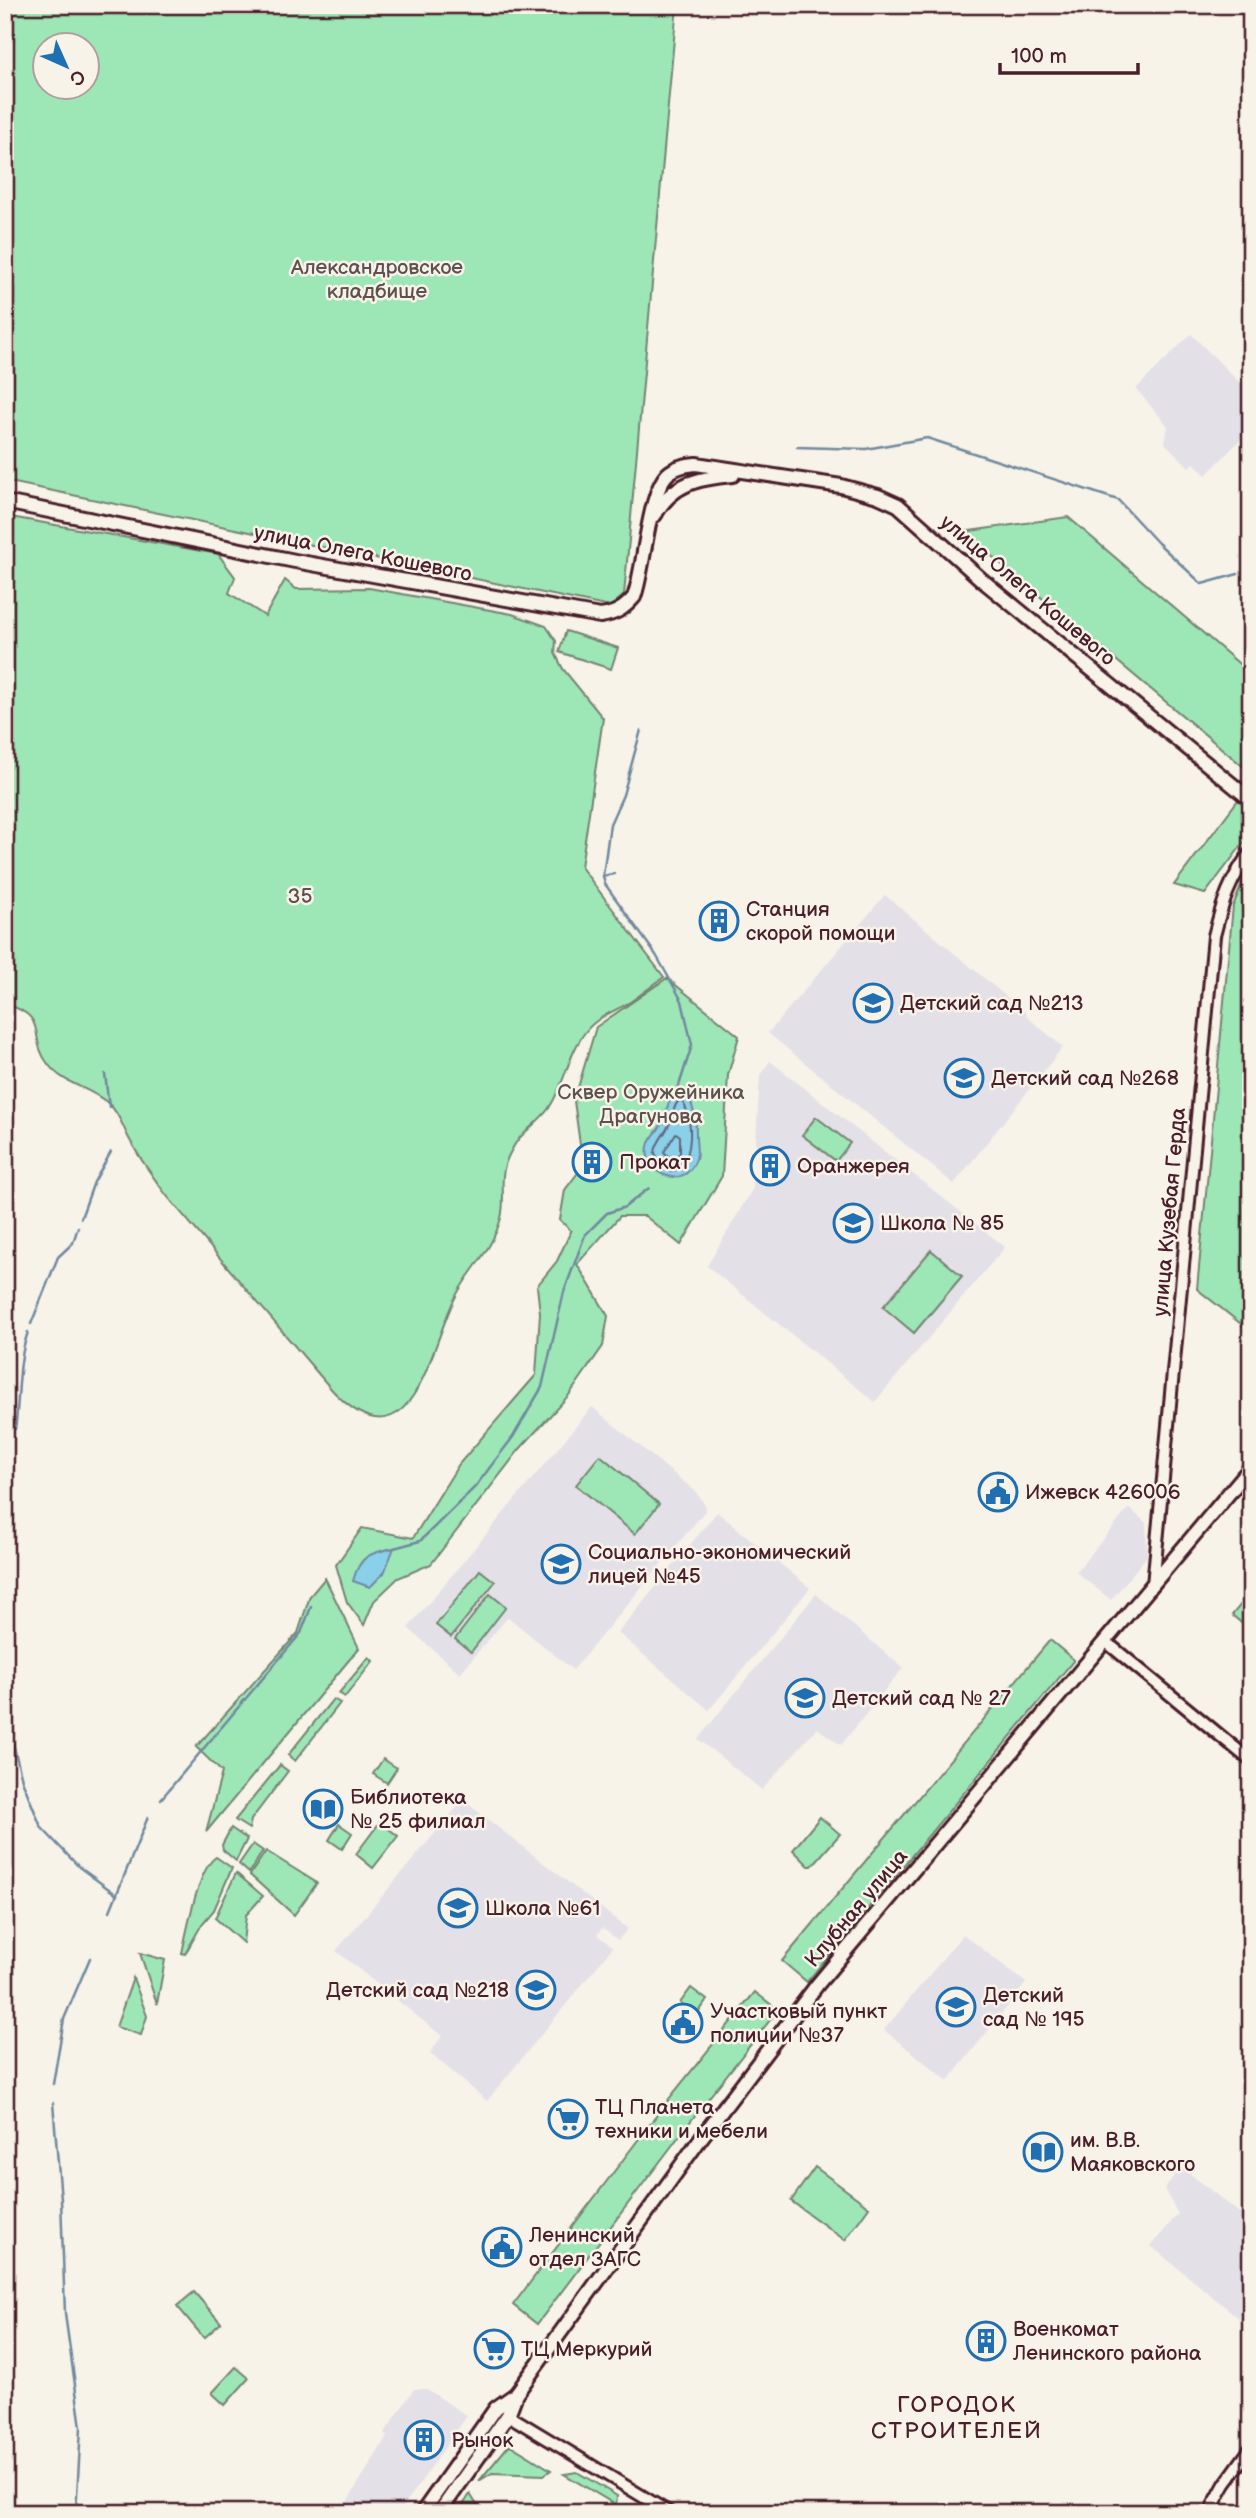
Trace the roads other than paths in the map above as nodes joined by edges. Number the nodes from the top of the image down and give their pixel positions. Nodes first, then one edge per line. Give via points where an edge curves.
1 (751, 473) junction
2 (5, 502) edge
3 (650, 524) junction
4 (1251, 800) edge
5 (1251, 852) edge
6 (1251, 1467) edge
7 (1153, 1584) junction
8 (1105, 1641) junction
9 (1245, 1754) edge
10 (1251, 1761) edge
11 (516, 2394) junction
12 (496, 2408) junction
13 (508, 2415) junction
14 (1251, 2448) edge
15 (422, 2513) edge
16 (439, 2513) edge
17 (670, 2513) edge
18 (1209, 2513) edge

1 - 3 main road, улица Олега Кошевого via 688,482 666,498
1 - 3 main road, улица Олега Кошевого via 696,464 671,471 655,494
1 - 4 main road, улица Олега Кошевого via 841,486 898,505 982,580
2 - 3 main road, улица Олега Кошевого via 600,616 618,612 634,597
5 - 7 street, улица Кузебая Герда via 1223,899 1214,936
6 - 7 main road, Клубная улица
7 - 8 main road, Клубная улица
8 - 9 street
8 - 11 main road, Клубная улица via 817,1985
9 - 10 street
11 - 12 main road, Клубная улица
11 - 13 main road, Клубная улица
12 - 13 main road
12 - 15 main road, Клубная улица
13 - 16 main road, Клубная улица
13 - 17 street
14 - 18 street

